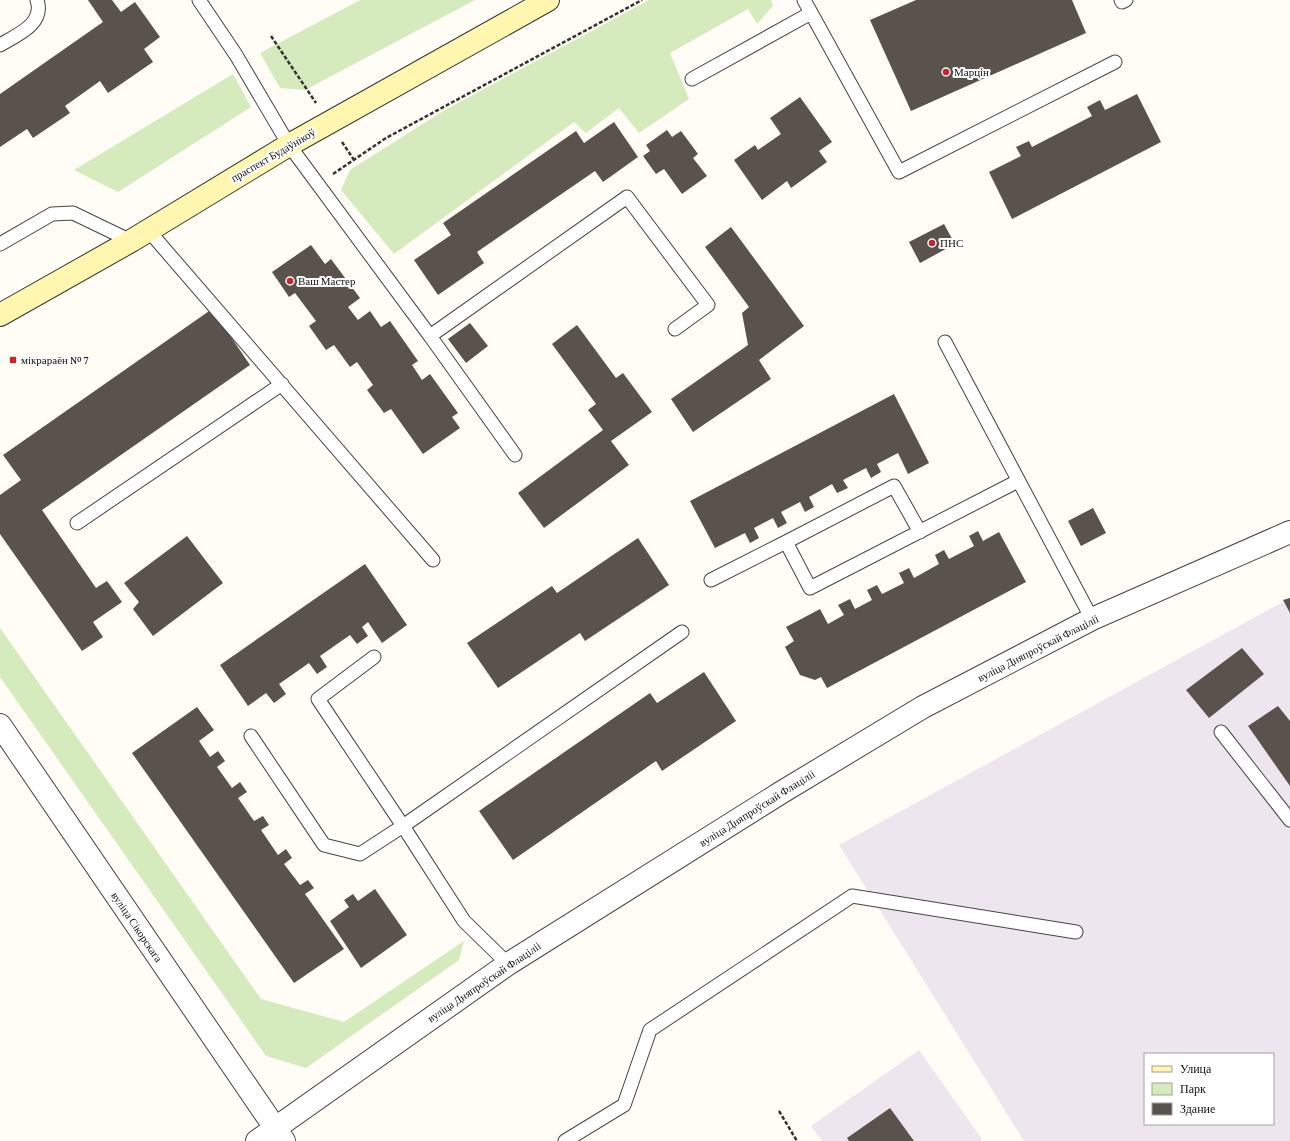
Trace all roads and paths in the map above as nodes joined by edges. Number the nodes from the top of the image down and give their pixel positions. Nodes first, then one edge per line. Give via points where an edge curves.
1 (37, 0) edge
2 (199, 0) edge
3 (548, 0) edge
4 (642, 0) edge
5 (804, 0) edge
6 (1121, 0) edge
7 (1126, 0) edge
8 (811, 13) junction
9 (271, 36) dead end
10 (0, 45) edge
11 (1115, 62) dead end
12 (692, 79) dead end
13 (330, 122) junction
14 (289, 144) junction
15 (354, 160) junction
16 (318, 184) junction
17 (139, 235) junction
18 (0, 244) edge
19 (0, 315) edge
20 (675, 329) dead end
21 (430, 336) junction
22 (945, 342) dead end
23 (282, 384) junction
24 (515, 455) dead end
25 (1018, 481) junction
26 (77, 522) dead end
27 (920, 532) junction
28 (1290, 532) edge
29 (786, 542) junction
30 (433, 560) dead end
31 (711, 580) dead end
32 (1092, 619) junction
33 (682, 632) dead end
34 (374, 657) dead end
35 (0, 725) edge
36 (1221, 732) dead end
37 (252, 736) dead end
38 (1290, 820) edge
39 (404, 826) junction
40 (1076, 932) dead end
41 (508, 964) junction
42 (779, 1111) dead end
43 (280, 1135) edge
44 (257, 1141) edge
45 (565, 1141) edge
46 (797, 1141) edge

1 - 10 lane via 39,14 31,26
2 - 14 lane via 236,55
3 - 13 main road, праспект Будаўнікоў
4 - 15 path via 386,138
5 - 8 lane
6 - 7 lane
8 - 11 lane via 899,172
8 - 12 lane
9 - 13 path
13 - 14 main road, праспект Будаўнікоў
13 - 15 path
14 - 16 lane
14 - 17 main road, праспект Будаўнікоў
15 - 16 path
16 - 21 lane
17 - 18 lane via 73,213 52,214
17 - 19 main road, праспект Будаўнікоў
17 - 23 lane
20 - 21 lane via 708,305 627,197
21 - 24 lane
22 - 25 lane
23 - 26 lane
23 - 30 lane
25 - 27 lane
25 - 32 lane
27 - 29 lane via 894,486
27 - 29 lane via 810,588
28 - 32 street, вуліца Дняпроўскай Флаціліі
29 - 31 lane
32 - 41 street, вуліца Дняпроўскай Флаціліі via 923,707
33 - 39 lane
34 - 39 lane via 318,699
35 - 43 street, вуліца Сікорскага
36 - 38 lane
37 - 39 lane via 324,845 360,854
39 - 41 lane via 464,921
40 - 45 lane via 852,896 650,1030 624,1106
41 - 43 street, вуліца Дняпроўскай Флаціліі
42 - 46 path
43 - 44 street, вуліца Дняпроўскай Флаціліі

